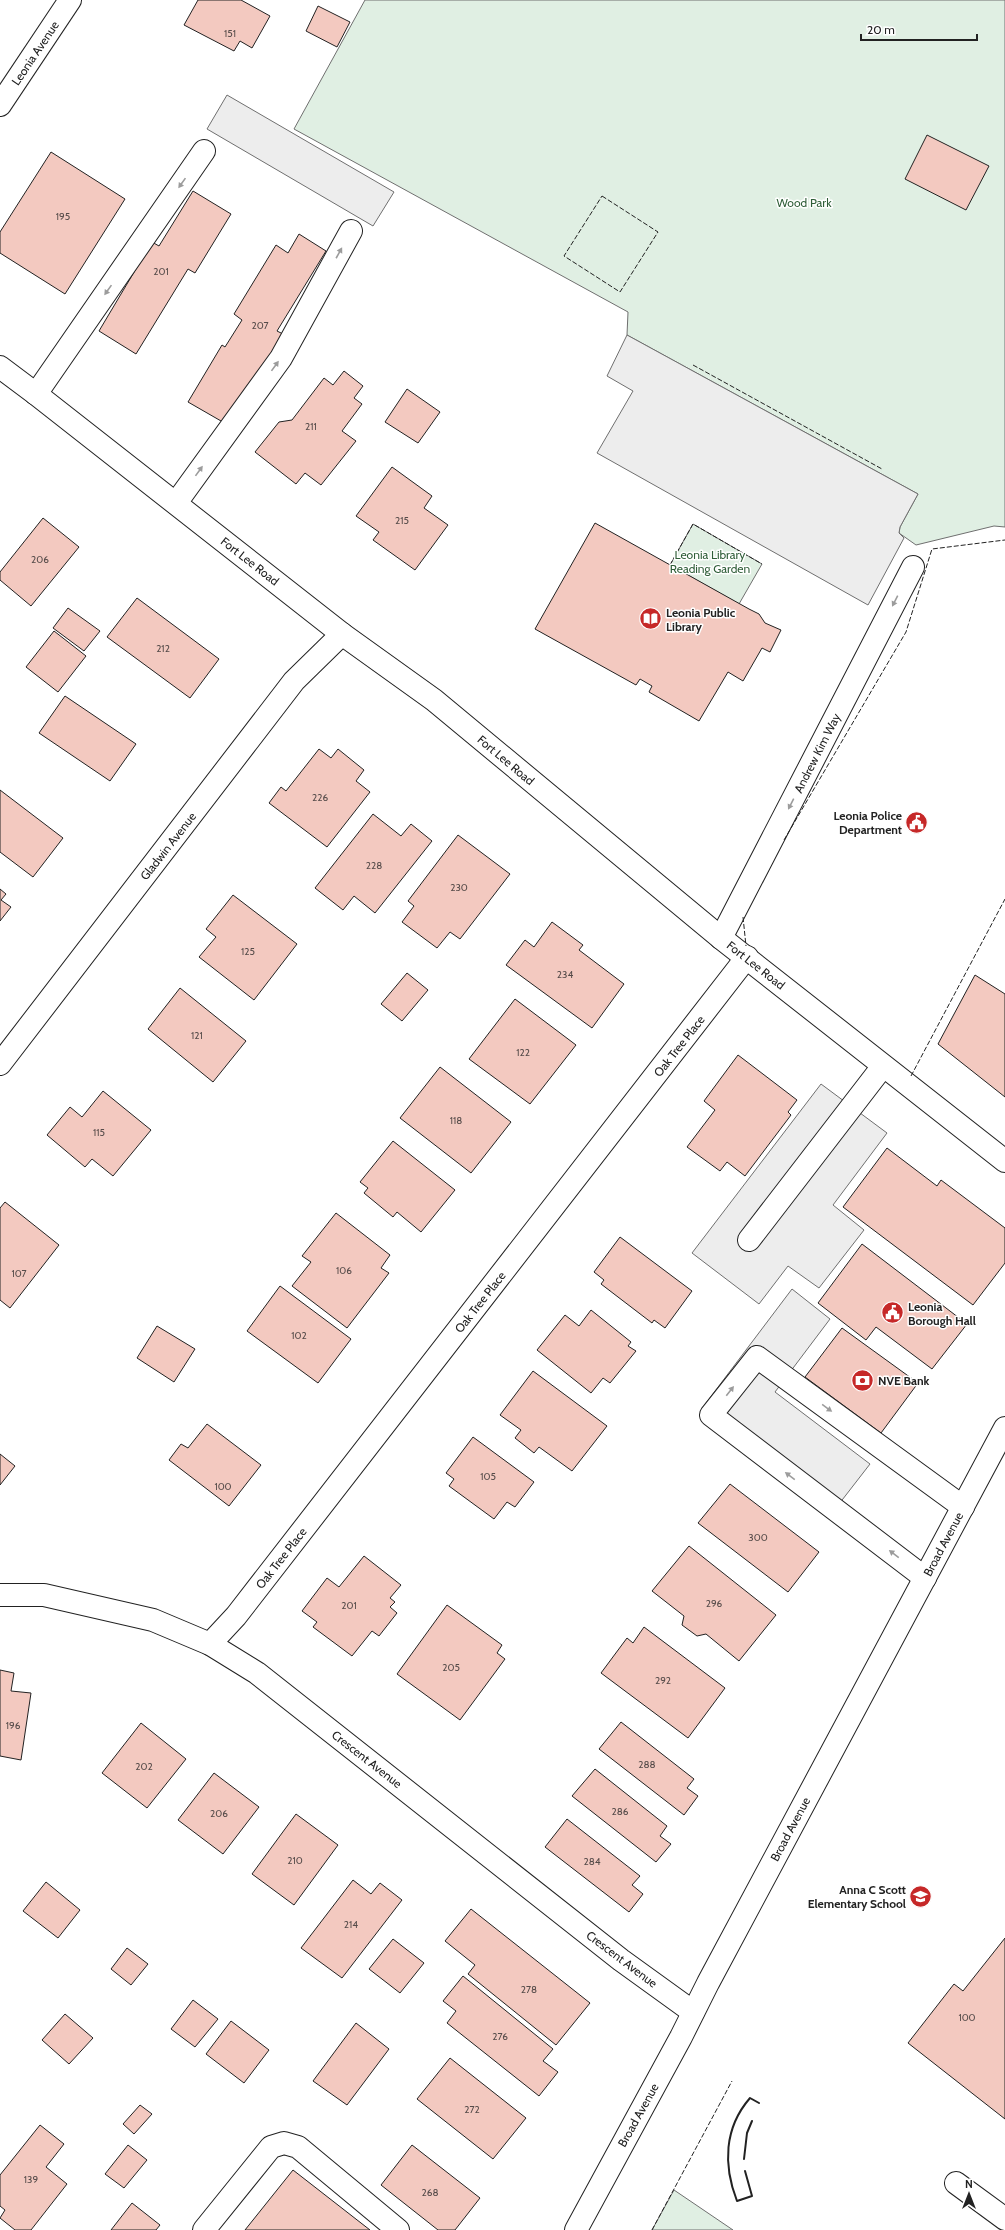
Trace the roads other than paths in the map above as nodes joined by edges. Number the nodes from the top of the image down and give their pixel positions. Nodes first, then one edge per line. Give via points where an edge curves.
1 (70, 0) edge
2 (0, 105) edge
3 (204, 151) dead end
4 (351, 231) dead end
5 (0, 367) edge
6 (36, 394) junction
7 (176, 503) junction
8 (913, 567) dead end
9 (342, 634) junction
10 (721, 938) junction
11 (747, 957) junction
12 (0, 1064) edge
13 (883, 1066) junction
14 (1005, 1161) edge
15 (749, 1240) dead end
16 (1005, 1428) edge
17 (963, 1508) junction
18 (925, 1578) junction
19 (0, 1595) edge
20 (210, 1644) junction
21 (693, 2012) junction
22 (956, 2183) dead end
23 (1005, 2219) edge
24 (204, 2230) edge
25 (398, 2230) edge
26 (576, 2230) edge

1 - 2 street, Leonia Avenue
3 -> 6 street
7 -> 4 street via 281,358
5 - 6 street, Fort Lee Road
6 - 7 street, Fort Lee Road
7 - 9 street, Fort Lee Road
8 -> 10 street, Andrew Kim Way
9 - 10 street, Fort Lee Road via 434,700
9 - 12 street, Gladwin Avenue via 294,681
10 - 11 street, Fort Lee Road
11 - 13 street, Fort Lee Road
11 - 20 street, Oak Tree Place via 241,1610
13 - 14 street, Fort Lee Road
13 - 15 street
16 - 17 street, Broad Avenue
17 - 18 street, Broad Avenue
18 -> 17 street via 711,1415 757,1357
18 - 21 street, Broad Avenue
19 - 20 street, Crescent Avenue via 44,1594 140,1616
20 - 21 street, Crescent Avenue via 257,1673 621,1960
21 - 26 street, Broad Avenue
22 - 23 street
24 - 25 street via 271,2146 284,2143 298,2146

